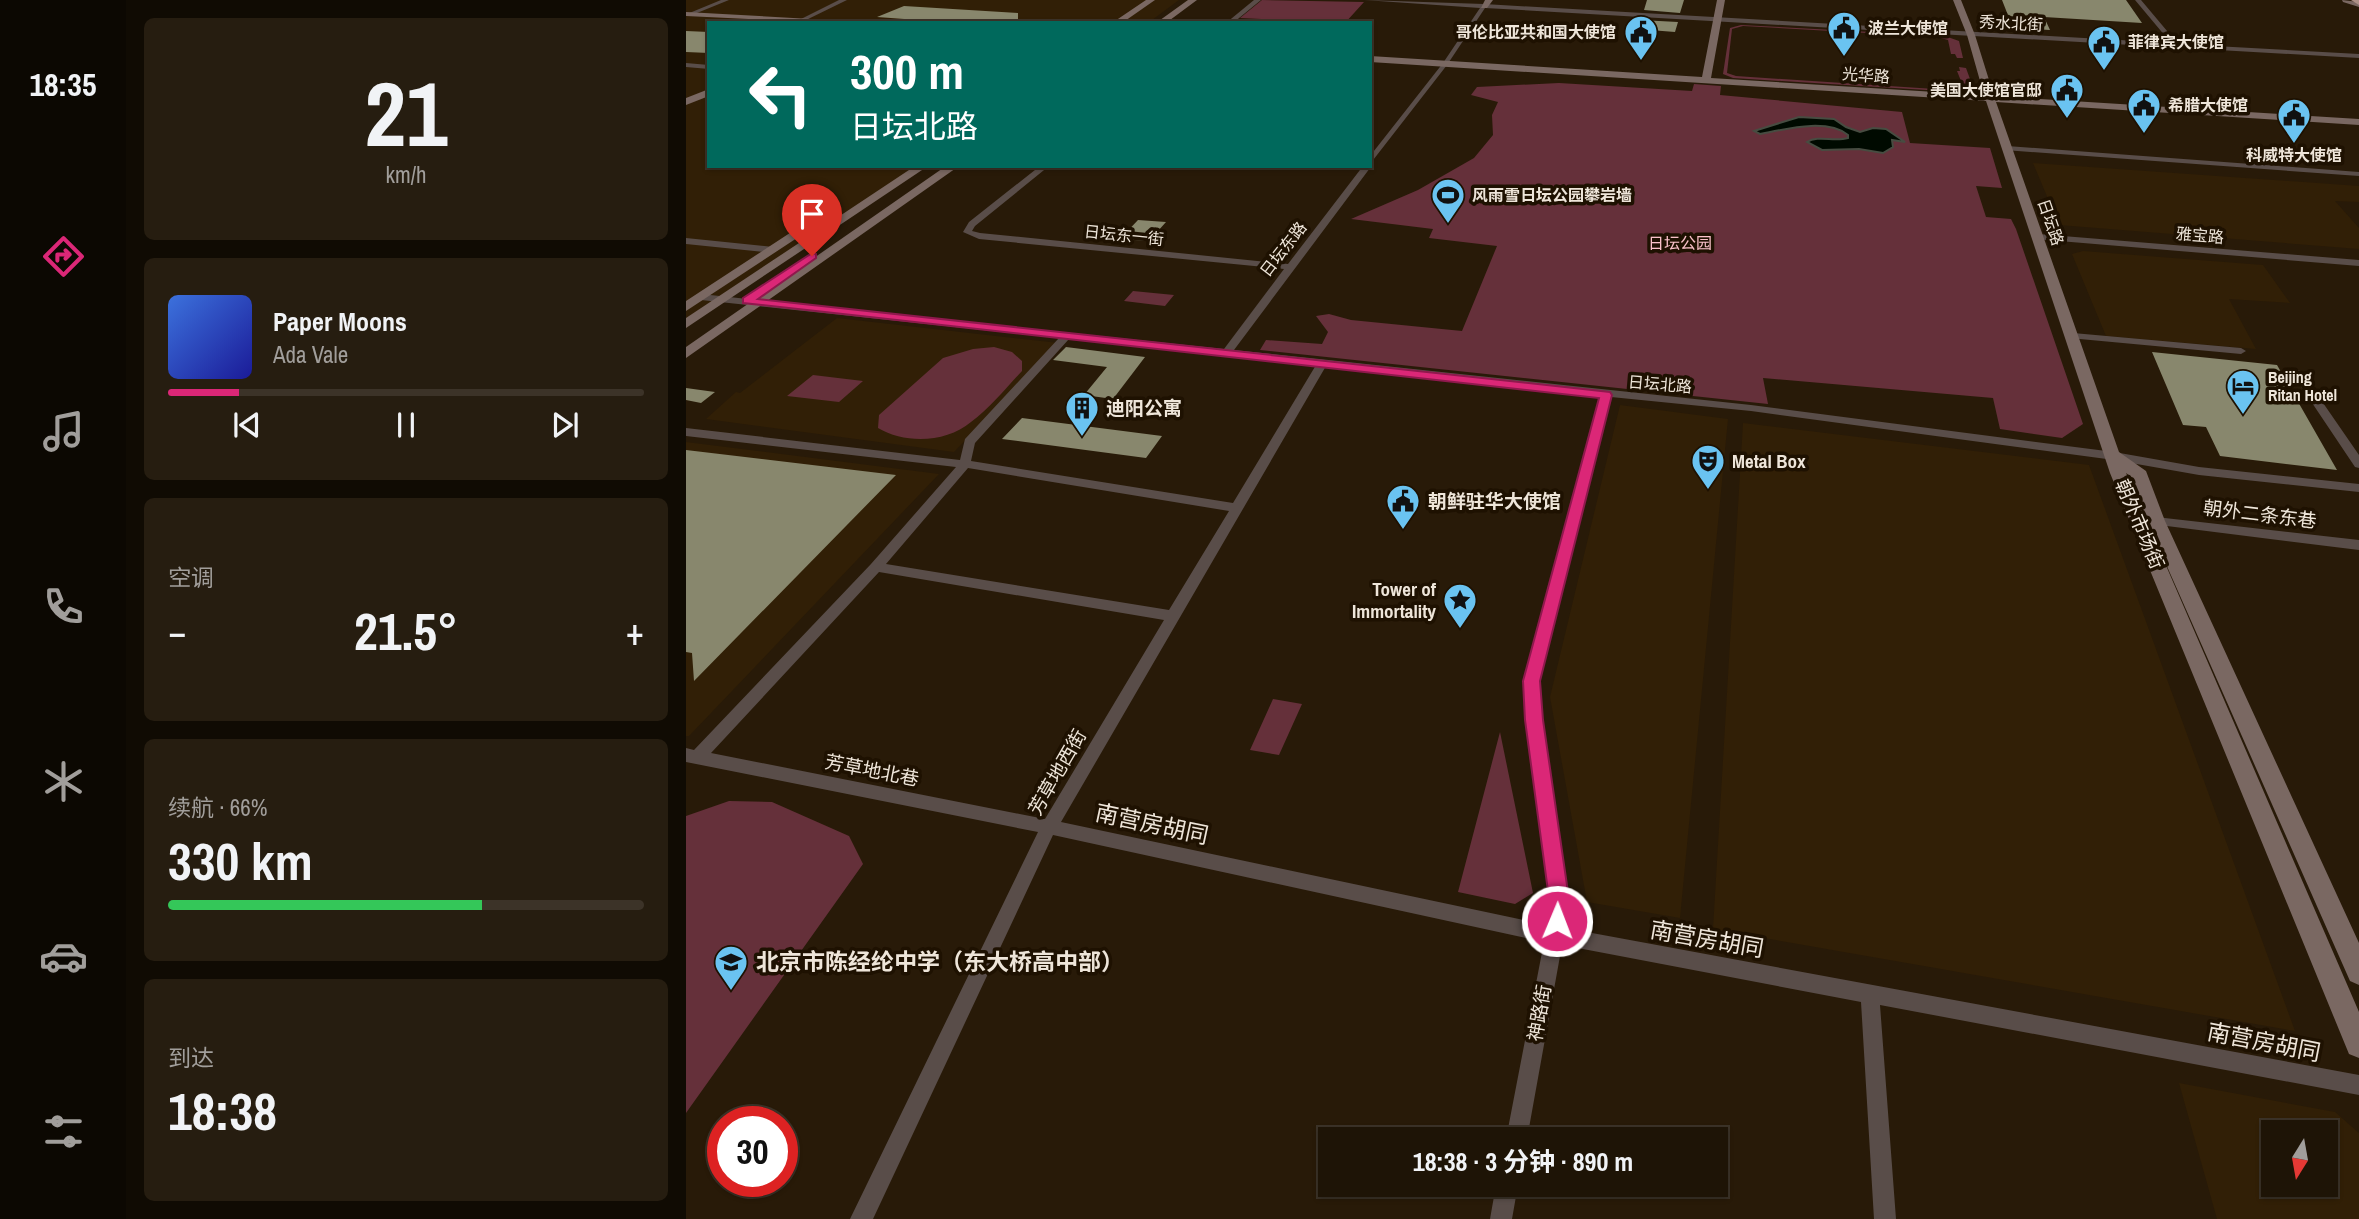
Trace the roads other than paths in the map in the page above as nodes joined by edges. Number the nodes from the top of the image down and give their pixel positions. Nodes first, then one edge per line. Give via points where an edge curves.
1 (726, 0) edge
2 (845, 0) edge
3 (1151, 0) edge
4 (1180, 0) edge
5 (1193, 0) edge
6 (1258, 0) edge
7 (1367, 0) edge
8 (1721, 0) edge
9 (1957, 0) edge
10 (2138, 0) edge
11 (2346, 0) edge
12 (2358, 2) edge
13 (1487, 3) edge
14 (1158, 8) dead end
15 (687, 15) edge
16 (1147, 19) edge
17 (1719, 20) junction
18 (747, 21) edge
19 (800, 21) joint
20 (1119, 21) edge
21 (1163, 21) edge
22 (1232, 21) edge
23 (1971, 35) junction
24 (2176, 46) junction
25 (2359, 56) edge
26 (1372, 59) edge
27 (1445, 64) junction
28 (686, 65) edge
29 (707, 66) edge
30 (1706, 80) junction
31 (707, 85) edge
32 (707, 93) edge
33 (686, 95) edge
34 (1990, 99) junction
35 (686, 102) edge
36 (2359, 122) edge
37 (2007, 148) junction
38 (1372, 159) edge
39 (897, 168) edge
40 (920, 168) edge
41 (939, 168) edge
42 (951, 168) edge
43 (1042, 168) edge
44 (1365, 168) edge
45 (2359, 174) edge
46 (2038, 237) junction
47 (686, 241) edge
48 (774, 250) junction
49 (2359, 263) edge
50 (1289, 267) junction
51 (701, 297) junction
52 (725, 299) junction
53 (753, 302) junction
54 (686, 307) edge
55 (686, 324) edge
56 (1066, 336) junction
57 (2073, 336) junction
58 (686, 342) edge
59 (2241, 351) dead end
60 (1226, 353) junction
61 (686, 354) edge
62 (1322, 364) junction
63 (2297, 373) dead end
64 (1606, 395) junction
65 (686, 432) edge
66 (2115, 456) junction
67 (965, 464) junction
68 (2359, 464) edge
69 (2359, 488) edge
70 (1237, 508) junction
71 (2156, 521) junction
72 (2359, 545) edge
73 (876, 567) junction
74 (1173, 616) junction
75 (692, 756) edge
76 (1049, 827) junction
77 (1553, 935) junction
78 (2359, 972) edge
79 (1870, 994) junction
80 (2359, 1044) edge
81 (2359, 1085) edge
82 (1518, 1127) edge
83 (1505, 1197) edge
84 (861, 1219) edge
85 (1501, 1219) edge
86 (1885, 1219) edge

1 - 15 street
2 - 19 street
3 - 20 main road
4 - 16 main road
5 - 21 main road
6 - 22 street
7 - 13 street, 秀水北街
8 - 17 main road
9 - 23 street, 日坛路
10 - 24 street
11 - 12 main road
13 - 17 street, 秀水北街
13 - 27 street, 日坛东路
14 - 16 main road
15 - 18 main road
15 - 19 main road
17 - 23 street, 秀水北街
17 - 30 main road
23 - 24 street, 秀水北街
23 - 34 street, 日坛路
24 - 25 street, 秀水北街
26 - 27 main road, 光华路
27 - 30 main road, 光华路
27 - 38 street, 日坛东路
28 - 29 street
30 - 34 main road, 光华路
31 - 33 main road
32 - 35 main road
34 - 36 main road, 光华路
34 - 37 main road, 日坛路
37 - 45 street
37 - 46 main road, 日坛路
39 - 48 main road
40 - 52 main road
41 - 53 main road
42 - 53 main road
43 - 50 street, 日坛东一街 via 967,232
44 - 50 street, 日坛东路
46 - 49 street, 雅宝路
46 - 57 main road, 日坛路
47 - 48 street
48 - 51 main road
50 - 60 street, 日坛东路
51 - 52 street, 日坛北路
51 - 54 main road
52 - 53 street, 日坛北路
52 - 55 main road
53 - 56 street, 日坛北路
53 - 58 main road
53 - 61 main road
56 - 60 street, 日坛北路
56 - 67 street via 969,442
57 - 59 street
57 - 66 main road, 日坛路
60 - 62 street, 日坛北路
62 - 64 street, 日坛北路
62 - 70 street, 芳草地西街
63 - 68 street
64 - 66 street, 日坛北路 via 1751,408
64 - 77 street, 神路街 via 1532,681 1560,906
65 - 67 street
66 - 69 street, 日坛北路 via 2199,471
66 - 71 main road, 朝外市场街 via 2140,475
66 - 80 main road, 朝外市场街 via 2118,474
67 - 70 street
67 - 73 street
70 - 74 street, 芳草地西街
71 - 72 street, 朝外二条东巷
71 - 78 main road, 朝外市场街
73 - 74 street
73 - 75 street
74 - 76 street, 芳草地西街
75 - 76 street, 芳草地北巷
76 - 77 street, 南营房胡同
76 - 84 street, 芳草地西街
77 - 79 street, 南营房胡同
77 - 82 street, 神路街
79 - 81 street, 南营房胡同
79 - 86 street
83 - 85 street

